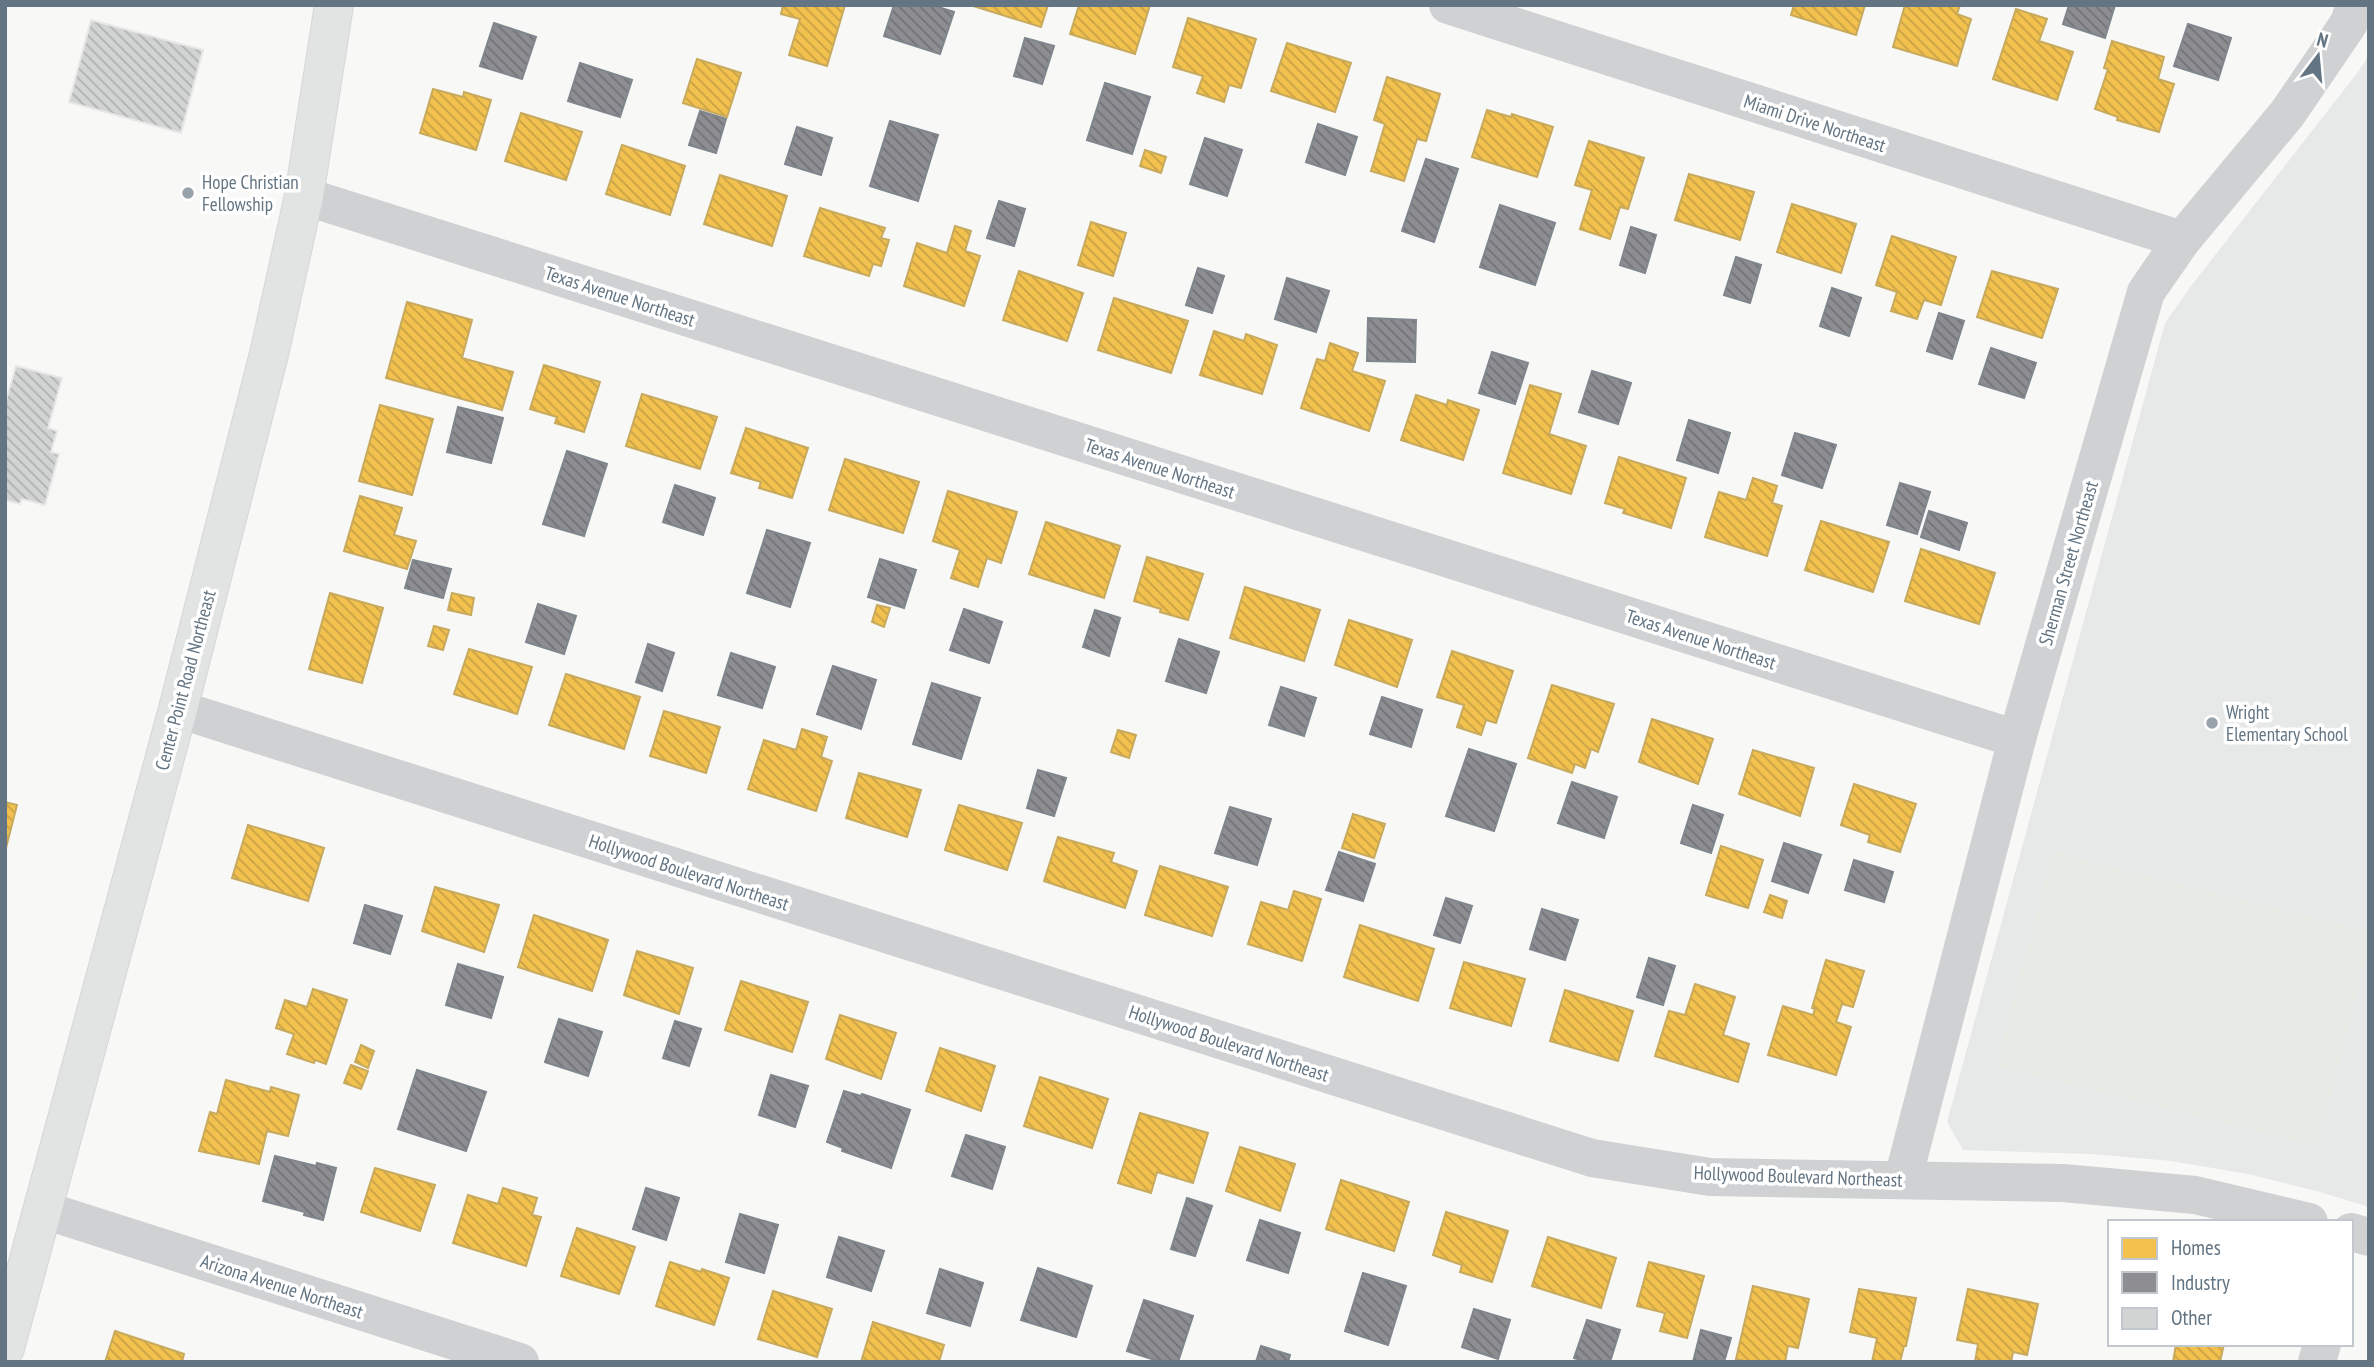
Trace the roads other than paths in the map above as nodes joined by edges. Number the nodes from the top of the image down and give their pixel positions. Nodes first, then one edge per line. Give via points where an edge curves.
1 (334, 5) edge
2 (1448, 5) edge
3 (2356, 5) edge
4 (304, 196) junction
5 (2182, 240) junction
6 (178, 709) junction
7 (2017, 739) junction
8 (1903, 1179) junction
9 (44, 1210) junction
10 (2301, 1220) edge
11 (5, 1348) edge
12 (520, 1362) edge

1 - 4 main road, Center Point Road Northeast
2 - 5 street, Miami Drive Northeast
3 - 5 street, Sherman Street Northeast via 2349,23 2287,114
4 - 6 main road, Center Point Road Northeast via 269,354
4 - 7 street, Texas Avenue Northeast
5 - 7 street, Sherman Street Northeast via 2147,292
6 - 8 street, Hollywood Boulevard Northeast via 1592,1158 1710,1177
6 - 9 main road, Center Point Road Northeast
7 - 8 street, Sherman Street Northeast
8 - 10 street, Hollywood Boulevard Northeast via 2063,1183 2195,1195
9 - 11 main road, Center Point Road Northeast
9 - 12 street, Arizona Avenue Northeast

